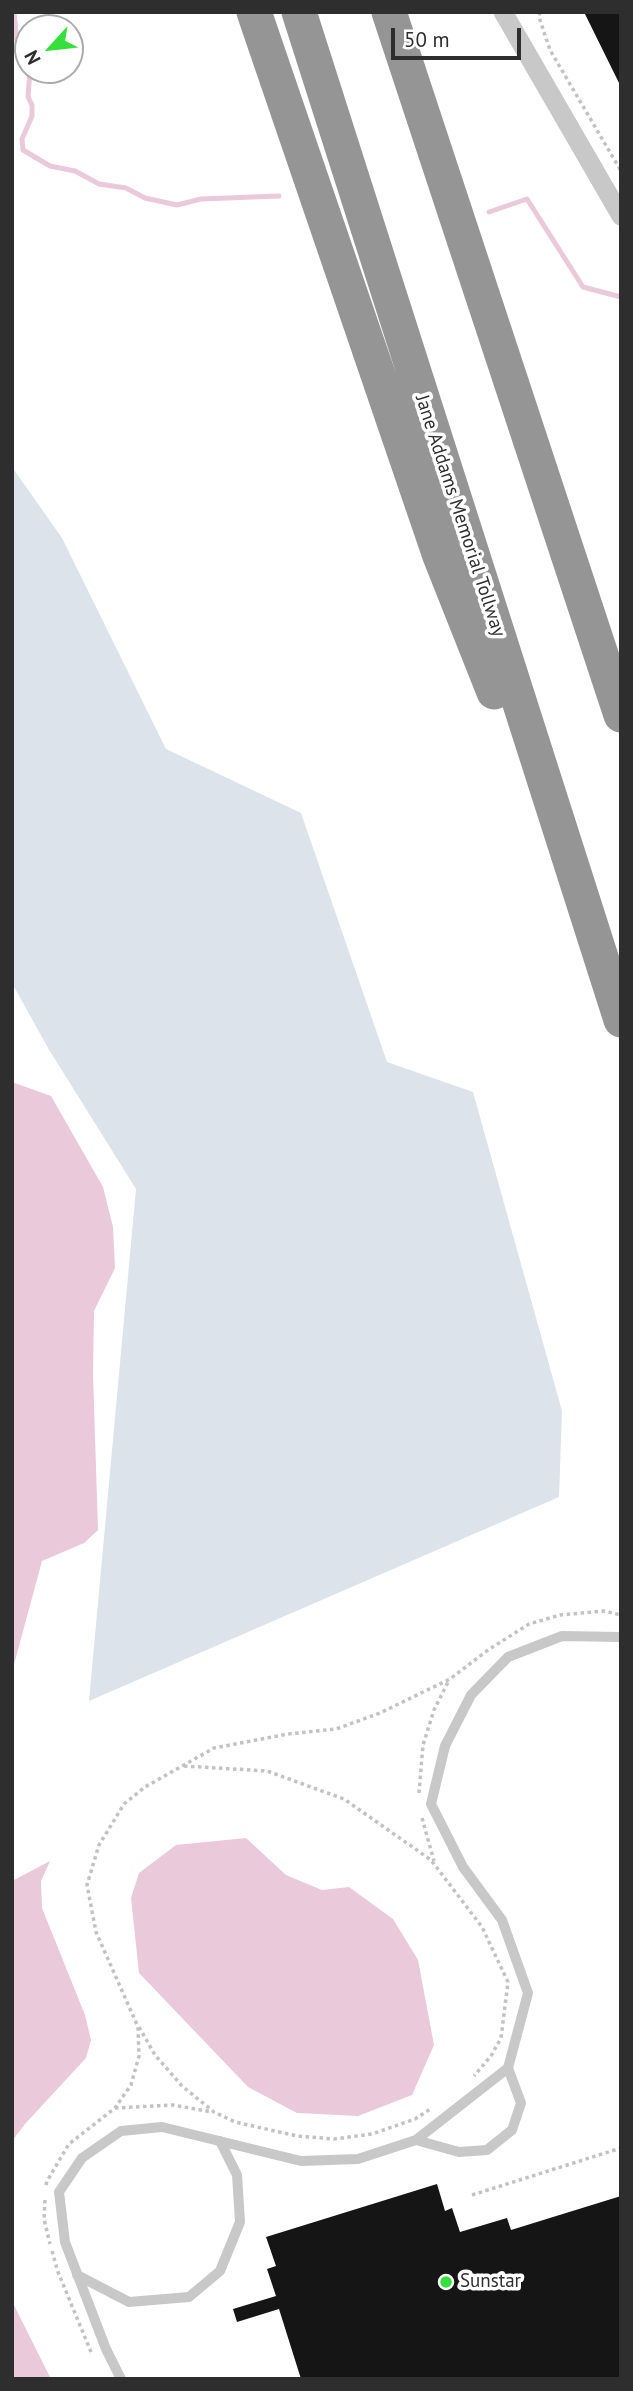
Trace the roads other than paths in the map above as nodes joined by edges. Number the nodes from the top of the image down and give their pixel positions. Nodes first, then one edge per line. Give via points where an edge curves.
1 (254, 12) edge
2 (299, 12) edge
3 (389, 12) edge
4 (503, 12) edge
5 (621, 216) edge
6 (621, 715) edge
7 (606, 973) junction
8 (621, 1020) edge
9 (621, 1637) edge
10 (508, 2067) junction
11 (416, 2140) junction
12 (220, 2141) junction
13 (77, 2276) junction
14 (121, 2379) edge

1 - 7 highway via 440,556
2 - 7 highway, Jane Addams Memorial Tollway
3 - 6 highway
4 - 5 street
7 - 8 highway, Jane Addams Memorial Tollway
9 - 10 lane via 562,1636 508,1657 471,1695 445,1746 431,1804 463,1867 502,1920 528,1993
10 - 11 lane
10 - 11 lane via 521,2103 512,2130 487,2150 459,2152
11 - 12 lane via 358,2159 301,2161
12 - 13 lane via 162,2127 121,2131 82,2158 59,2193 65,2242
12 - 13 lane via 237,2175 240,2222 220,2271 189,2297 129,2302
13 - 14 lane

